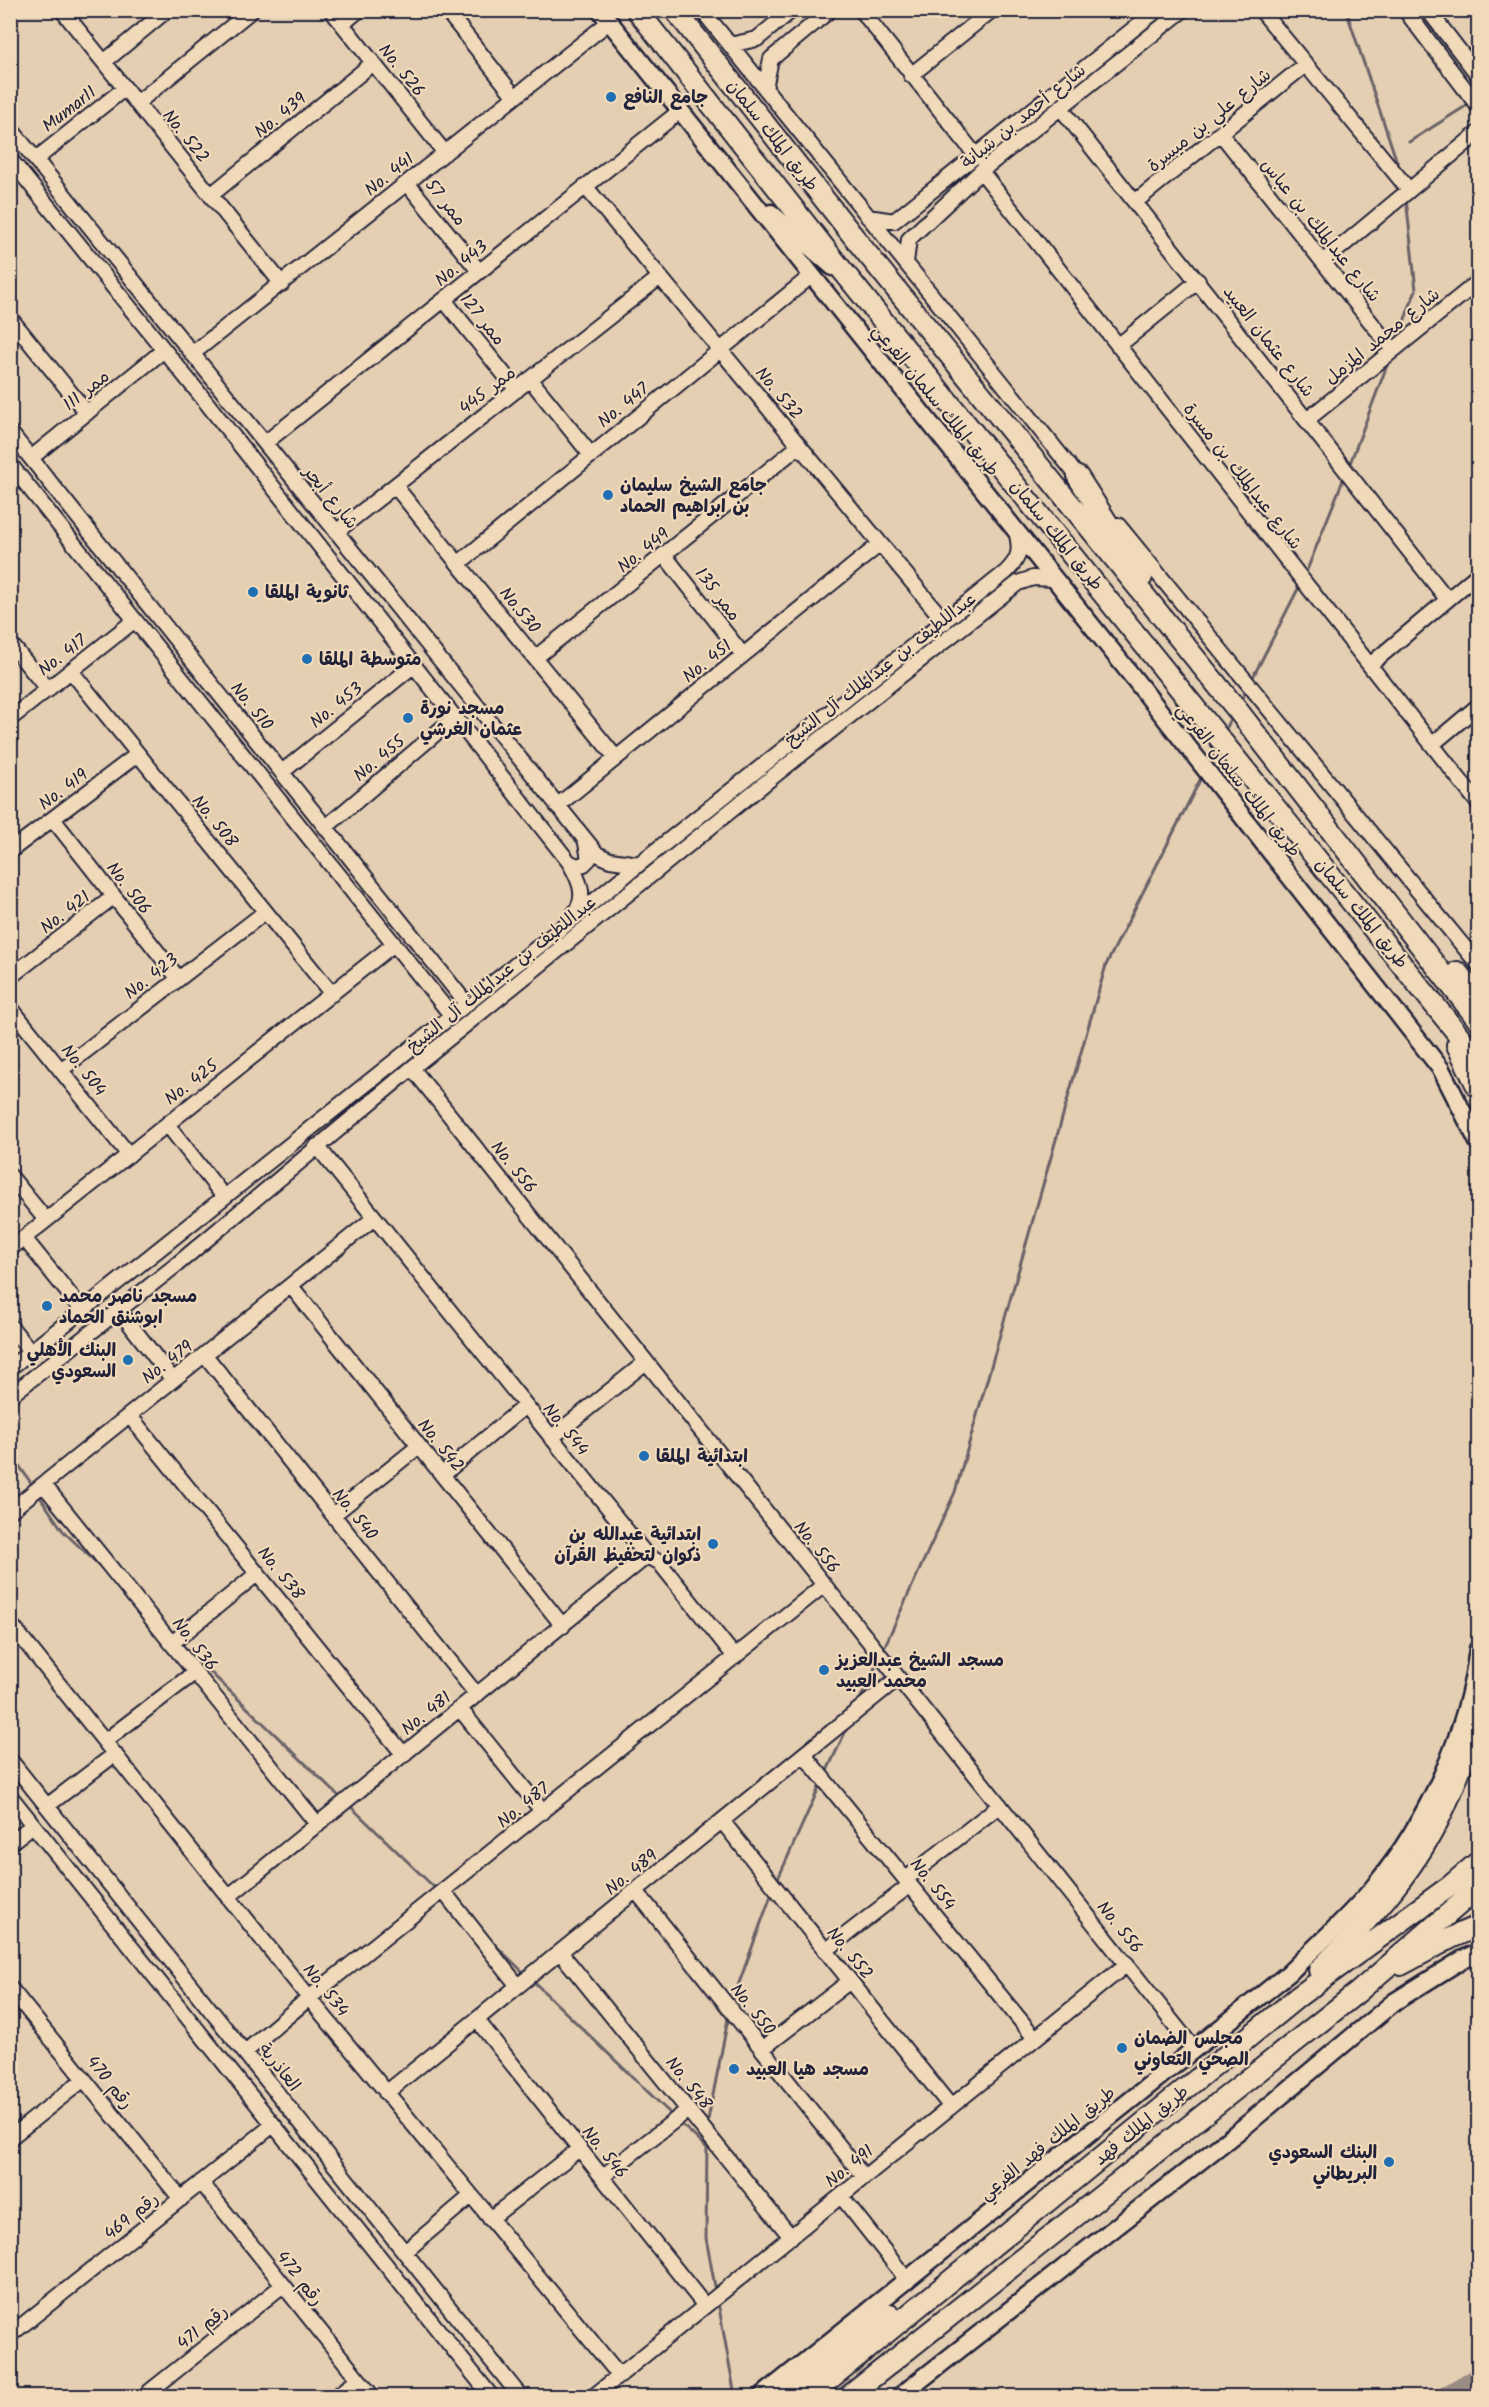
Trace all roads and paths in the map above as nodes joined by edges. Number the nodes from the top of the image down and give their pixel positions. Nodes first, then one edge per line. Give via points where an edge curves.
1 (62, 10) edge
2 (167, 10) edge
3 (252, 10) edge
4 (331, 10) edge
5 (359, 10) edge
6 (446, 10) edge
7 (637, 10) edge
8 (675, 10) edge
9 (702, 10) edge
10 (792, 10) edge
11 (830, 10) edge
12 (861, 10) edge
13 (992, 10) edge
14 (1157, 10) edge
15 (1183, 10) edge
16 (1261, 10) edge
17 (1404, 10) edge
18 (1428, 10) edge
19 (604, 16) edge
20 (342, 24) junction
21 (730, 45) junction
22 (104, 62) junction
23 (373, 63) junction
24 (1305, 65) junction
25 (911, 75) junction
26 (1479, 75) edge
27 (125, 88) junction
28 (765, 88) junction
29 (515, 97) junction
30 (137, 103) junction
31 (1479, 106) edge
32 (1060, 107) junction
33 (680, 111) junction
34 (10, 128) edge
35 (1479, 133) edge
36 (1221, 134) junction
37 (445, 153) junction
38 (977, 157) junction
39 (36, 159) junction
40 (11, 160) edge
41 (981, 171) junction
42 (407, 183) junction
43 (739, 185) junction
44 (585, 186) junction
45 (1409, 190) junction
46 (211, 195) junction
47 (1135, 202) junction
48 (868, 217) junction
49 (1324, 261) junction
50 (906, 263) junction
51 (479, 271) junction
52 (811, 276) junction
53 (660, 277) junction
54 (1198, 281) junction
55 (1479, 282) edge
56 (282, 284) junction
57 (860, 292) junction
58 (444, 300) junction
59 (10, 318) edge
60 (1118, 346) junction
61 (164, 350) junction
62 (720, 350) junction
63 (1393, 350) junction
64 (192, 354) junction
65 (530, 379) junction
66 (517, 390) junction
67 (87, 413) junction
68 (1308, 419) junction
69 (10, 432) edge
70 (265, 443) junction
71 (800, 446) junction
72 (591, 455) junction
73 (31, 458) junction
74 (10, 464) edge
75 (1078, 477) junction
76 (395, 486) junction
77 (1016, 531) junction
78 (336, 532) junction
79 (880, 544) junction
80 (665, 556) junction
81 (459, 563) junction
82 (1006, 572) junction
83 (1479, 574) edge
84 (1054, 579) junction
85 (1018, 583) junction
86 (1448, 599) junction
87 (150, 607) junction
88 (135, 620) junction
89 (945, 622) junction
90 (10, 643) edge
91 (743, 655) junction
92 (1191, 655) junction
93 (535, 658) junction
94 (1371, 664) junction
95 (413, 666) junction
96 (71, 671) junction
97 (48, 690) junction
98 (1479, 706) edge
99 (1239, 712) junction
100 (455, 717) junction
101 (10, 719) edge
102 (1434, 743) junction
103 (138, 754) junction
104 (616, 758) junction
105 (282, 772) junction
106 (1479, 802) edge
107 (557, 806) junction
108 (53, 819) junction
109 (326, 827) junction
110 (586, 842) junction
111 (10, 851) edge
112 (569, 862) junction
113 (639, 864) junction
114 (113, 897) junction
115 (265, 912) junction
116 (563, 927) junction
117 (394, 944) junction
118 (1479, 944) edge
119 (1462, 945) junction
120 (1479, 964) edge
121 (10, 977) edge
122 (178, 978) junction
123 (455, 988) junction
124 (332, 993) junction
125 (1479, 997) edge
126 (440, 1001) junction
127 (466, 1003) junction
128 (1436, 1005) junction
129 (10, 1007) edge
130 (451, 1015) junction
131 (1479, 1020) edge
132 (1479, 1059) edge
133 (412, 1068) junction
134 (61, 1070) junction
135 (1479, 1088) edge
136 (167, 1124) junction
137 (1479, 1142) edge
138 (317, 1146) junction
139 (129, 1155) junction
140 (10, 1176) edge
141 (224, 1197) junction
142 (373, 1219) junction
143 (46, 1220) junction
144 (24, 1238) junction
145 (161, 1248) junction
146 (10, 1249) edge
147 (175, 1266) junction
148 (291, 1286) junction
149 (119, 1310) junction
150 (83, 1311) junction
151 (15, 1331) edge
152 (31, 1352) junction
153 (205, 1355) junction
154 (646, 1362) junction
155 (11, 1364) edge
156 (173, 1380) junction
157 (10, 1396) edge
158 (525, 1406) junction
159 (129, 1415) junction
160 (551, 1438) junction
161 (419, 1446) junction
162 (442, 1475) junction
163 (44, 1485) junction
164 (10, 1511) edge
165 (333, 1515) junction
166 (647, 1556) junction
167 (258, 1574) junction
168 (824, 1585) junction
169 (10, 1623) edge
170 (563, 1626) junction
171 (172, 1643) junction
172 (1479, 1649) edge
173 (735, 1657) junction
174 (194, 1672) junction
175 (898, 1678) junction
176 (477, 1695) junction
177 (460, 1709) junction
178 (1479, 1714) edge
179 (105, 1741) junction
180 (115, 1754) junction
181 (404, 1755) junction
182 (804, 1755) junction
183 (10, 1760) edge
184 (10, 1796) edge
185 (1000, 1805) junction
186 (47, 1806) junction
187 (543, 1812) junction
188 (722, 1821) junction
189 (33, 1825) junction
190 (318, 1825) junction
191 (10, 1843) edge
192 (1479, 1862) edge
193 (908, 1882) junction
194 (1479, 1888) edge
195 (636, 1891) junction
196 (444, 1892) junction
197 (228, 1897) junction
198 (1479, 1926) edge
199 (825, 1951) junction
200 (560, 1952) junction
201 (1479, 1952) edge
202 (1127, 1964) junction
203 (850, 1981) junction
204 (1368, 1984) junction
205 (518, 1986) junction
206 (10, 1988) edge
207 (1299, 1996) junction
208 (309, 1998) junction
209 (477, 2020) junction
210 (1034, 2037) junction
211 (762, 2049) junction
212 (1194, 2049) junction
213 (245, 2052) junction
214 (84, 2079) junction
215 (386, 2093) junction
216 (289, 2107) junction
217 (951, 2107) junction
218 (688, 2110) junction
219 (272, 2123) junction
220 (10, 2138) edge
221 (579, 2149) junction
222 (602, 2177) junction
223 (864, 2177) junction
224 (201, 2182) junction
225 (471, 2196) junction
226 (841, 2196) junction
227 (181, 2199) junction
228 (490, 2219) junction
229 (791, 2237) junction
230 (1002, 2239) junction
231 (406, 2251) junction
232 (908, 2281) junction
233 (283, 2285) junction
234 (705, 2306) junction
235 (13, 2329) edge
236 (620, 2376) junction
237 (358, 2380) junction
238 (144, 2397) edge
239 (337, 2397) edge
240 (372, 2397) edge
241 (490, 2397) edge
242 (520, 2397) edge
243 (594, 2397) edge
244 (762, 2397) edge
245 (775, 2397) edge
246 (809, 2397) edge
247 (849, 2397) edge
248 (900, 2397) edge

1 - 22 street, No. 522
2 - 22 street
3 - 30 street
4 - 20 street, No. 526
5 - 20 street
6 - 29 street
7 - 57 highway, طريق الملك سلمان
8 - 92 highway, طريق الملك سلمان
9 - 21 street
10 - 21 street via 757,39
11 - 28 street via 771,59
12 - 25 street
13 - 25 street
14 - 38 street, شارع أحمد بن شبانة
15 - 32 street, شارع أحمد بن شبانة
16 - 24 street
17 - 31 street
18 - 26 street
19 - 29 street, No. 441
19 - 33 main road, طريق الملك سلمان الفرعي
20 - 23 street, No. 526
21 - 28 street
22 - 27 street, No. 522
23 - 37 street, No. 526
23 - 46 street, No. 439
24 - 36 street, شارع علي بن ميسرة
24 - 45 street
25 - 38 street
27 - 30 street, No. 522
27 - 39 street, Mumar11
28 - 48 street
29 - 37 street, No. 441
30 - 46 street, No. 522
32 - 41 street, شارع أحمد بن شبانة
32 - 47 street, شارع عثمان العبيد
33 - 43 main road, طريق الملك سلمان الفرعي
33 - 44 street, No. 443
34 - 39 street, شارع أبحر
35 - 45 street
36 - 47 street, شارع علي بن ميسرة
36 - 49 street, شارع عبدالملك بن عباس
37 - 42 street, No. 441
38 - 48 street, شارع أحمد بن شبانة via 894,221
39 - 64 street, شارع أبحر
40 - 61 street
41 - 50 street, شارع أحمد بن شبانة via 909,239
41 - 60 street, شارع عبدالملك بن مسرة
42 - 51 street, ممر 57
42 - 56 street, No. 441
43 - 52 main road, طريق الملك سلمان الفرعي
43 - 57 main road
44 - 51 street, No. 443
44 - 53 street, No. 532
45 - 49 street
46 - 56 street, No. 522
47 - 54 street, شارع عثمان العبيد
48 - 50 street
49 - 63 street, شارع عبدالملك بن عباس
50 - 75 street
51 - 58 street, No. 443
52 - 62 street, No. 447
52 - 77 main road, طريق الملك سلمان الفرعي
53 - 62 street, No. 532
53 - 65 street, ممر 445
54 - 60 street
54 - 68 street, شارع عثمان العبيد
55 - 63 street, شارع محمد المزمل
56 - 64 street, No. 441
57 - 128 highway, طريق الملك سلمان
58 - 66 street, ممر 127
58 - 70 street, No. 443
59 - 67 street
60 - 94 street, شارع عبدالملك بن مسرة
61 - 67 street, ممر 111
61 - 95 street
62 - 71 street, No. 532
62 - 72 street, No. 447
63 - 68 street, شارع محمد المزمل
64 - 70 street, شارع أبحر
65 - 66 street, ممر 445
65 - 72 street
66 - 76 street, ممر 445
67 - 73 street, ممر 111
68 - 86 street, شارع عثمان العبيد
69 - 73 street, No. 510
70 - 78 street, شارع أبحر
71 - 79 street, No. 532
71 - 80 street, No. 449
72 - 81 street, No. 447
73 - 87 street, No. 510
74 - 88 street, No. 510
75 - 92 highway
75 - 119 street
76 - 78 street, ممر 445
76 - 81 street, No.530
77 - 82 street via 1018,555
77 - 84 main road, طريق الملك سلمان الفرعي
78 - 107 street, شارع أبحر
79 - 89 street, No. 532
79 - 91 street, No. 451
80 - 91 street, ممر 135
80 - 93 street, No. 449
81 - 93 street, No.530
82 - 85 street via 1017,577
82 - 89 street, عبداللطيف بن عبدالملك آل الشيخ
83 - 86 street
84 - 85 street via 1033,578
84 - 137 main road, طريق الملك سلمان الفرعي via 1442,1069
85 - 133 street, عبداللطيف بن عبدالملك آل الشيخ
86 - 94 street
87 - 88 street, No. 417
87 - 105 street, No. 510
88 - 96 street, No. 417
88 - 117 street, No. 510
89 - 113 street, عبداللطيف بن عبدالملك آل الشيخ
90 - 97 street
91 - 104 street, No. 451
92 - 99 highway, طريق الملك سلمان
93 - 104 street, No.530
94 - 102 street, شارع عبدالملك بن مسرة
95 - 100 street
95 - 105 street, No. 453
96 - 97 street, No. 417
96 - 103 street, No. 508
97 - 101 street, No. 417
98 - 102 street
99 - 125 highway
99 - 131 highway, طريق الملك سلمان
100 - 109 street, No. 455
100 - 112 street
102 - 106 street, شارع عبدالملك بن مسرة
103 - 108 street, No. 419
103 - 115 street, No. 508
104 - 107 street, No. 451
105 - 109 street, No. 510
107 - 110 street, شارع أبحر
108 - 111 street, No. 419
108 - 114 street, No. 506
109 - 123 street, No. 510
110 - 112 street via 589,860 577,866
110 - 113 street, شارع أبحر via 610,860
112 - 116 street via 581,884 580,907
113 - 116 street, عبداللطيف بن عبدالملك آل الشيخ
114 - 121 street, No. 421
114 - 122 street, No. 506
115 - 122 street, No. 423
115 - 124 street, No. 508
116 - 127 street, عبداللطيف بن عبدالملك آل الشيخ
117 - 124 street, No. 425
117 - 126 street, No. 510
118 - 119 street
119 - 120 street
122 - 134 street, No. 423
123 - 126 street via 455,1003
123 - 127 street, No. 510
124 - 136 street, No. 425
126 - 130 street, No. 510
127 - 130 street, عبداللطيف بن عبدالملك آل الشيخ
128 - 132 highway, طريق الملك سلمان
128 - 135 highway
129 - 134 street, No. 504
130 - 141 street, عبداللطيف بن عبدالملك آل الشيخ
133 - 138 street, عبداللطيف بن عبدالملك آل الشيخ
133 - 154 street, No. 556
134 - 139 street, No. 504
136 - 139 street, No. 425
136 - 141 street
138 - 142 street, No. 544
138 - 147 street, عبداللطيف بن عبدالملك آل الشيخ
139 - 143 street, No. 425
140 - 143 street
141 - 145 street, عبداللطيف بن عبدالملك آل الشيخ
142 - 148 street, No. 479
142 - 158 street, No. 544
143 - 144 street, No. 425
144 - 146 street, No. 425
144 - 150 street
145 - 147 street
145 - 150 street, عبداللطيف بن عبدالملك آل الشيخ
147 - 149 street, عبداللطيف بن عبدالملك آل الشيخ
148 - 153 street, No. 479
148 - 161 street, No. 542
149 - 156 street
149 - 157 street, عبداللطيف بن عبدالملك آل الشيخ
150 - 152 street, عبداللطيف بن عبدالملك آل الشيخ
151 - 152 street
151 - 155 street via 20,1351
152 - 155 street, عبداللطيف بن عبدالملك آل الشيخ
153 - 156 street, No. 479
153 - 165 street, No. 540
154 - 160 street
154 - 168 street, No. 556
156 - 159 street, No. 479
158 - 160 street, No. 544
158 - 162 street
159 - 163 street, No. 479
159 - 167 street, No. 538
160 - 166 street, No. 544
161 - 162 street, No. 542
161 - 165 street
162 - 170 street, No. 542
163 - 164 street, No. 479
163 - 171 street, No. 536
165 - 176 street, No. 540
166 - 170 street, No. 481
166 - 173 street, No. 544 via 659,1562
167 - 171 street
167 - 181 street, No. 538
168 - 173 street, No. 487
168 - 175 street, No. 556
169 - 179 street, No. 534
170 - 176 street, No. 481
171 - 174 street, No. 536
172 - 212 main road, طريق الملك فهد الفرعي via 1466,1714 1447,1764 1403,1846 1352,1912 1289,1973
173 - 187 street, No. 487
174 - 179 street
174 - 190 street, No. 536
175 - 182 street, No. 489
175 - 185 street, No. 556
176 - 177 street, No. 481
177 - 181 street, No. 481
177 - 187 street
178 - 207 highway via 1440,1818 1403,1876 1303,1986
179 - 180 street, No. 534
180 - 186 street
180 - 197 street, No. 534
181 - 190 street, No. 481
182 - 188 street, No. 489
182 - 193 street, No. 554
183 - 186 street, العاذرية
184 - 189 street
185 - 193 street
185 - 202 street, No. 556
186 - 213 street, العاذرية
187 - 196 street, No. 487
188 - 195 street, No. 489
188 - 199 street, No. 552
189 - 191 street
189 - 219 street
190 - 197 street, No. 481
192 - 207 highway, طريق الملك فهد
193 - 199 street
193 - 210 street, No. 554
194 - 204 highway, طريق الملك فهد
195 - 200 street, No. 489
195 - 211 street, No. 550
196 - 205 street
196 - 208 street, No. 487
197 - 208 street, No. 534
198 - 204 highway
199 - 203 street, No. 552
200 - 205 street, No. 489
200 - 218 street, No. 548
201 - 248 main road via 1394,2002 1236,2133
202 - 210 street, No. 491
202 - 212 street, No. 556
203 - 211 street
203 - 217 street, No. 552
204 - 247 highway, طريق الملك فهد
205 - 209 street, No. 489
206 - 214 street, رقم 470
207 - 230 highway, طريق الملك فهد
208 - 213 street, No. 487
208 - 215 street, No. 534
209 - 215 street, No. 489
209 - 221 street, No. 546
210 - 217 street, No. 491
211 - 223 street, No. 550
212 - 232 main road, طريق الملك فهد الفرعي
213 - 216 street, العاذرية
214 - 220 street
214 - 227 street, رقم 470
215 - 225 street, No. 534
216 - 219 street, رقم 469
216 - 231 street, العاذرية
217 - 223 street, No. 491
218 - 222 street
218 - 229 street, No. 548
219 - 224 street, رقم 469
219 - 241 street
221 - 222 street, No. 546
221 - 228 street
222 - 234 street, No. 546
223 - 226 street, No. 491
224 - 227 street, رقم 469
224 - 233 street, رقم 472
225 - 228 street, No. 534
225 - 231 street
226 - 229 street, No. 491
226 - 232 street
227 - 235 street, رقم 469
228 - 236 street, No. 534
229 - 234 street, No. 491
230 - 245 highway via 977,2250
230 - 246 highway, طريق الملك فهد
231 - 242 street, العاذرية
232 - 244 main road, طريق الملك فهد الفرعي
233 - 237 street, رقم 472
233 - 238 street, رقم 471
234 - 236 street, No. 491
236 - 243 street, No. 491
237 - 239 street
237 - 240 street, رقم 472

